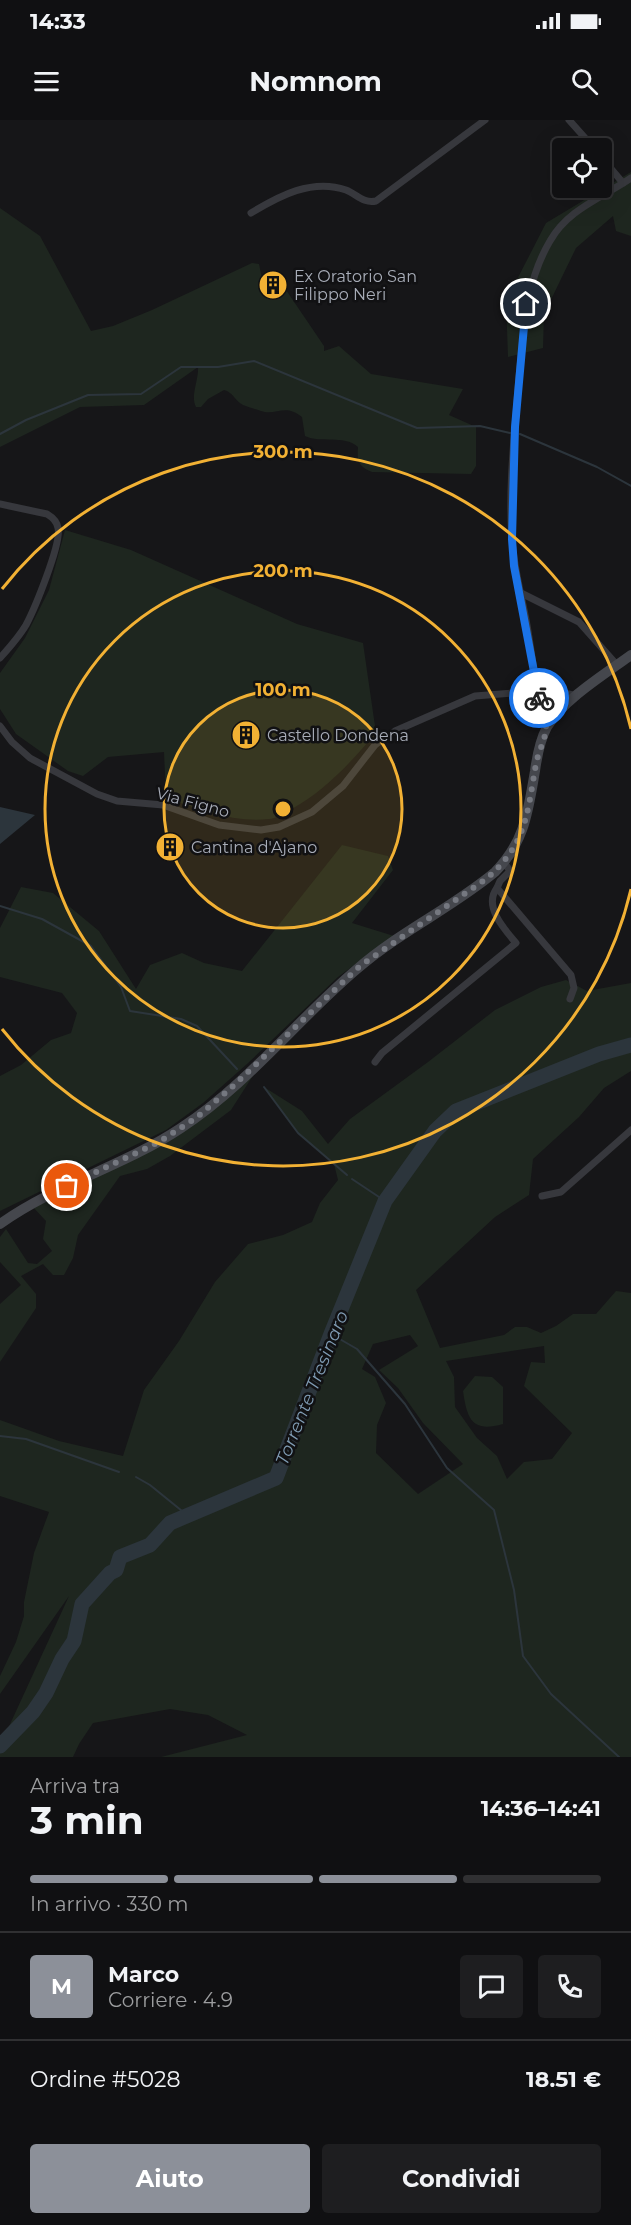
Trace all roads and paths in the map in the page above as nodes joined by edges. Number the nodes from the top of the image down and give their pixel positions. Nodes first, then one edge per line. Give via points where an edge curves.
1 (485, 120) edge
2 (569, 120) edge
3 (585, 138) edge
4 (612, 170) edge
5 (631, 178) edge
6 (623, 183) junction
7 (251, 213) dead end
8 (0, 504) edge
9 (519, 592) junction
10 (631, 655) edge
11 (0, 658) edge
12 (617, 665) junction
13 (537, 687) junction
14 (577, 696) junction
15 (0, 726) edge
16 (547, 728) junction
17 (504, 862) junction
18 (497, 888) junction
19 (570, 999) dead end
20 (375, 1062) dead end
21 (631, 1130) edge
22 (542, 1196) dead end
23 (0, 1224) edge

1 - 7 street via 376,201 341,188 316,185 278,198
2 - 3 street
4 - 6 street
5 - 6 street
6 - 9 street via 562,223 531,282 513,476 512,539
8 - 11 street via 47,514 53,518 59,537 34,609
9 - 12 street via 579,622
9 - 13 street
10 - 12 main road
12 - 14 main road
13 - 14 street
13 - 15 street, Via Figno via 475,696 395,731 375,745 343,786 312,813 261,830 219,825 163,805 106,798 30,758
13 - 16 street
14 - 16 main road
16 - 17 main road via 524,828
17 - 18 street via 510,871
17 - 23 main road via 486,879 360,966 189,1123 148,1148 30,1204
18 - 19 street via 571,975 574,988
18 - 20 street via 492,904 497,918 516,943
21 - 22 street via 561,1192

